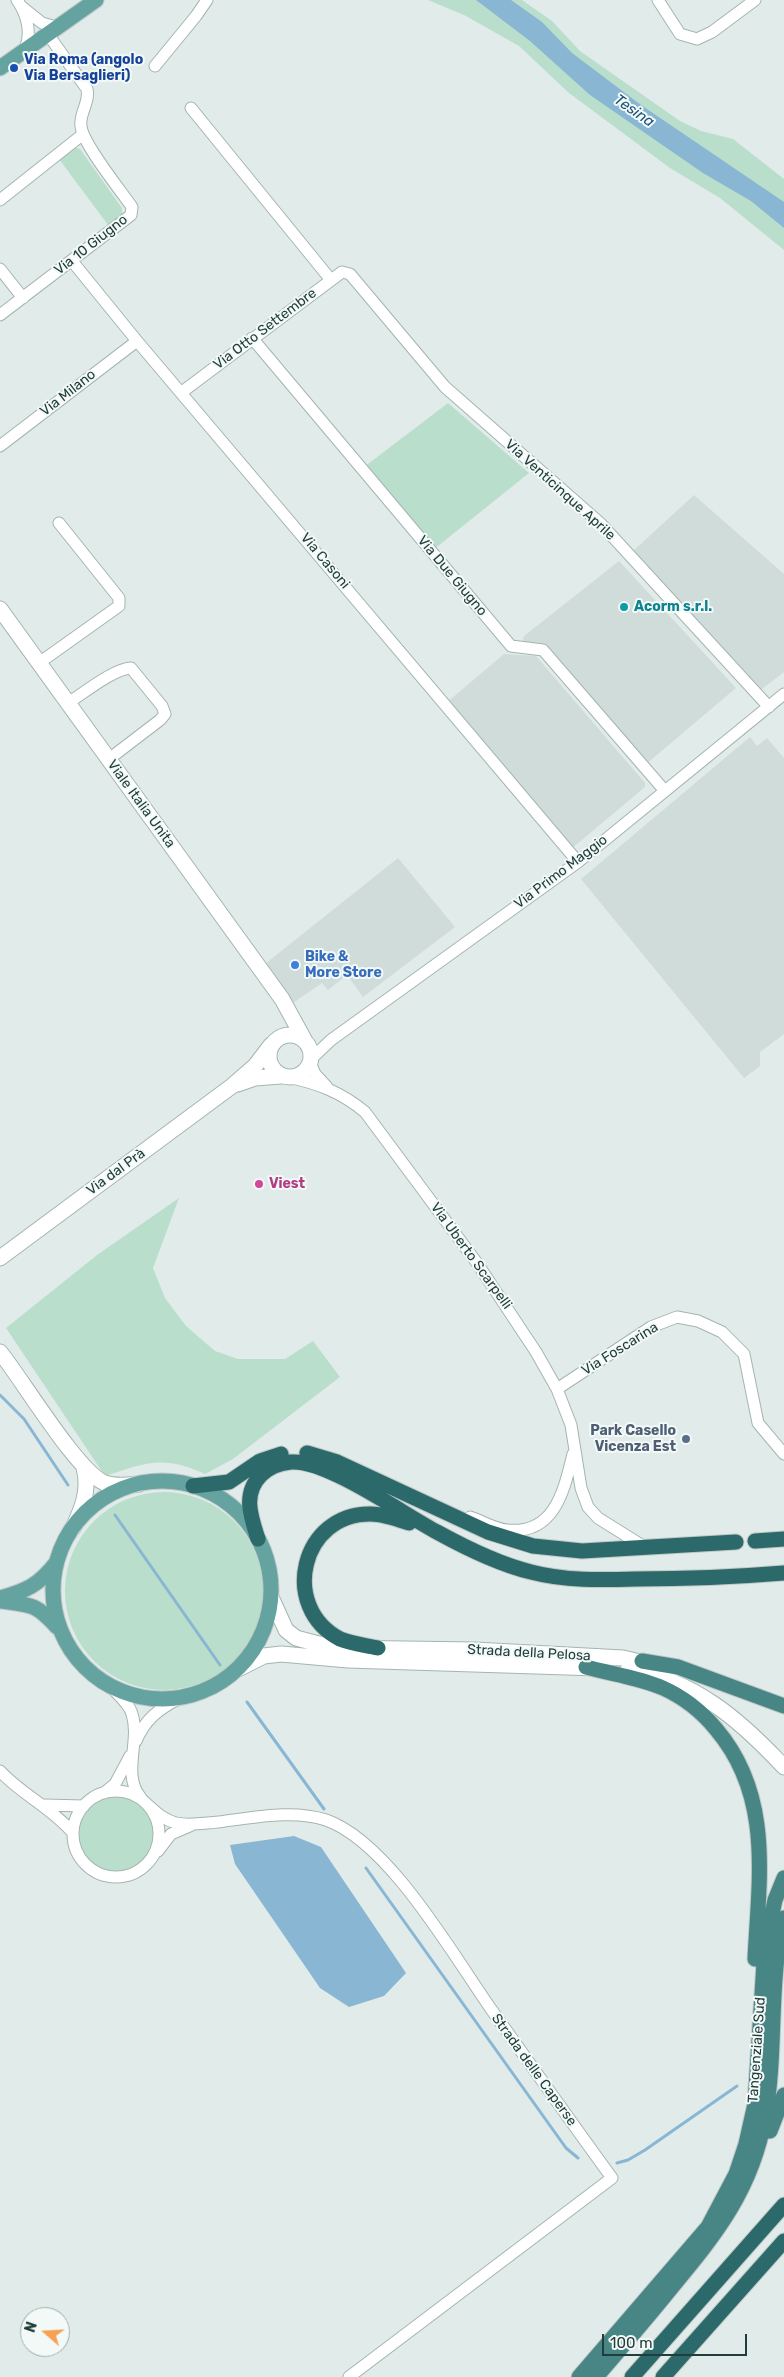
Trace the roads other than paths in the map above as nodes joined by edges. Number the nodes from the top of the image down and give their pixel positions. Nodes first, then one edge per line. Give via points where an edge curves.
1 (96, 0) edge
2 (207, 0) edge
3 (658, 0) edge
4 (755, 0) edge
5 (19, 3) edge
6 (52, 30) junction
7 (25, 49) junction
8 (155, 66) dead end
9 (0, 68) edge
10 (191, 108) dead end
11 (82, 135) junction
12 (0, 200) edge
13 (72, 261) junction
14 (0, 269) edge
15 (350, 274) joint
16 (331, 280) junction
17 (22, 298) junction
18 (0, 315) edge
19 (252, 338) junction
20 (136, 341) junction
21 (182, 392) junction
22 (0, 446) edge
23 (59, 523) dead end
24 (0, 609) edge
25 (39, 663) junction
26 (784, 694) edge
27 (68, 703) junction
28 (769, 707) junction
29 (109, 759) junction
30 (665, 791) junction
31 (578, 862) junction
32 (282, 999) junction
33 (273, 1042) junction
34 (309, 1052) junction
35 (284, 1076) junction
36 (232, 1086) junction
37 (331, 1089) junction
38 (0, 1258) edge
39 (3, 1357) edge
40 (557, 1389) junction
41 (574, 1448) junction
42 (784, 1454) edge
43 (84, 1468) junction
44 (139, 1484) junction
45 (193, 1486) junction
46 (408, 1494) junction
47 (73, 1528) junction
48 (436, 1532) junction
49 (258, 1539) junction
50 (784, 1540) edge
51 (755, 1541) dead end
52 (736, 1542) dead end
53 (646, 1548) junction
54 (58, 1560) junction
55 (784, 1573) edge
56 (271, 1597) junction
57 (0, 1600) edge
58 (60, 1631) junction
59 (378, 1648) junction
60 (642, 1661) junction
61 (586, 1667) junction
62 (238, 1669) junction
63 (108, 1684) junction
64 (180, 1698) junction
65 (781, 1705) edge
66 (132, 1752) junction
67 (784, 1753) edge
68 (784, 1768) edge
69 (0, 1771) edge
70 (102, 1794) junction
71 (145, 1803) junction
72 (43, 1804) junction
73 (84, 1806) junction
74 (194, 1825) junction
75 (73, 1833) junction
76 (154, 1856) junction
77 (784, 1878) edge
78 (784, 1918) edge
79 (758, 2074) junction
80 (784, 2095) edge
81 (784, 2205) edge
82 (717, 2233) junction
83 (784, 2241) edge
84 (349, 2377) edge
85 (579, 2377) edge
86 (596, 2377) edge
87 (632, 2377) edge
88 (663, 2377) edge

1 - 6 main road
2 - 8 street
3 - 4 street via 678,30 693,38 712,32
5 - 6 street
5 - 7 street via 28,34
6 - 7 main road
6 - 11 street via 87,89 88,98 81,117
7 - 9 main road
10 - 16 street
11 - 12 street
11 - 13 street, Via 10 Giugno via 132,207 131,215
13 - 17 street, Via 10 Giugno
13 - 20 street, Via Casoni
14 - 17 street
15 - 16 street, Via Otto Settembre via 342,272
15 - 28 street, Via Venticinque Aprile via 445,387 601,524
16 - 19 street, Via Otto Settembre
17 - 18 street, Via 10 Giugno
19 - 21 street, Via Otto Settembre
19 - 30 street, Via Due Giugno via 511,646 543,650
20 - 21 street, Via Casoni
20 - 22 street, Via Milano
21 - 31 street, Via Casoni
23 - 25 street via 119,598 119,606
24 - 25 street, Viale Italia Unita
25 - 27 street, Viale Italia Unita
26 - 28 street, Via Primo Maggio
27 - 29 street, Viale Italia Unita
27 - 29 street via 124,668 131,668 162,706 165,714 160,720
28 - 30 street, Via Primo Maggio
29 - 32 street, Viale Italia Unita
30 - 31 street, Via Primo Maggio
31 - 34 street, Via Primo Maggio
32 - 33 street via 283,1008
32 - 34 street, Viale Italia Unita
33 - 34 street via 288,1034 300,1037
33 - 35 street via 268,1059 270,1066
33 - 36 street, Via dal Prà via 255,1066
34 - 35 street via 300,1075
34 - 37 street, Via Uberto Scarpelli via 323,1084
35 - 36 street, Via dal Prà via 255,1078
35 - 37 street, Via Uberto Scarpelli
36 - 38 street, Via dal Prà
37 - 40 street, Via Uberto Scarpelli via 364,1112 411,1173 516,1319
39 - 43 street
40 - 41 street, Via Uberto Scarpelli via 571,1425
40 - 42 street, Via Foscarina via 651,1327 677,1317 698,1321 722,1332 744,1354 758,1423
41 - 46 street, Via Uberto Scarpelli via 566,1484 555,1508 551,1515 529,1528 507,1530
41 - 53 street, Via Uberto Scarpelli via 588,1507 598,1518
43 - 44 street via 106,1484
43 - 47 street via 85,1500
44 - 45 main road via 169,1482
44 - 47 main road via 108,1496
45 - 46 highway via 229,1482 270,1457 303,1452 337,1462
45 - 49 main road via 225,1502
46 - 53 highway via 488,1532 534,1546 582,1551
47 - 54 main road
48 - 49 highway via 331,1472 309,1463 290,1462 272,1467 251,1488 249,1508
48 - 55 highway via 495,1560 530,1572 569,1579 713,1579
48 - 59 highway via 390,1517 358,1515 338,1521 315,1543 304,1574 307,1599 316,1618 340,1638
49 - 56 main road via 268,1564
50 - 51 highway
52 - 53 highway
54 - 57 main road via 35,1585
54 - 58 main road via 53,1599
56 - 59 street, Strada della Pelosa via 286,1630 296,1638 334,1648
56 - 62 main road via 262,1635
57 - 58 main road via 27,1604 41,1610
58 - 63 main road via 76,1658
59 - 60 street, Strada della Pelosa via 475,1650
60 - 65 highway via 678,1667
60 - 67 street, Strada della Pelosa via 685,1678 724,1700
61 - 62 street, Strada della Pelosa via 348,1660 281,1654 264,1656
61 - 68 street, Strada della Pelosa via 631,1671 660,1678 702,1695 737,1720
61 - 79 highway via 645,1680 688,1703 707,1718 729,1744 743,1770 758,1819 760,1849 752,2008
62 - 64 main road via 204,1691
63 - 64 main road via 141,1697
63 - 66 street, Strada delle Caperse via 129,1706 132,1714 135,1732
64 - 66 street, Strada delle Caperse via 152,1716
66 - 70 street, Strada delle Caperse via 115,1784
66 - 71 street, Strada delle Caperse via 133,1785
69 - 72 street via 12,1784
70 - 71 street, Strada delle Caperse via 123,1792
70 - 73 street, Strada delle Caperse
71 - 74 street, Strada delle Caperse via 163,1818
71 - 76 street, Strada delle Caperse via 155,1816 159,1829 159,1843
72 - 73 street
72 - 75 street
73 - 75 street via 76,1819
74 - 76 street, Strada delle Caperse via 171,1834
74 - 84 street, Strada delle Caperse via 282,1814 307,1816 326,1820 349,1831 367,1845 386,1863 439,1934 612,2178
75 - 76 street, Strada delle Caperse via 77,1852 88,1867 99,1874 123,1877 136,1873
77 - 79 highway, Tangenziale Sud via 765,1947
78 - 82 highway, Tangenziale Sud via 776,1963 765,2117 748,2174
79 - 85 highway, Tangenziale Sud via 746,2144 736,2174 708,2228
80 - 82 highway via 756,2174 736,2211
81 - 87 highway
82 - 86 highway, Tangenziale Sud
83 - 88 highway

